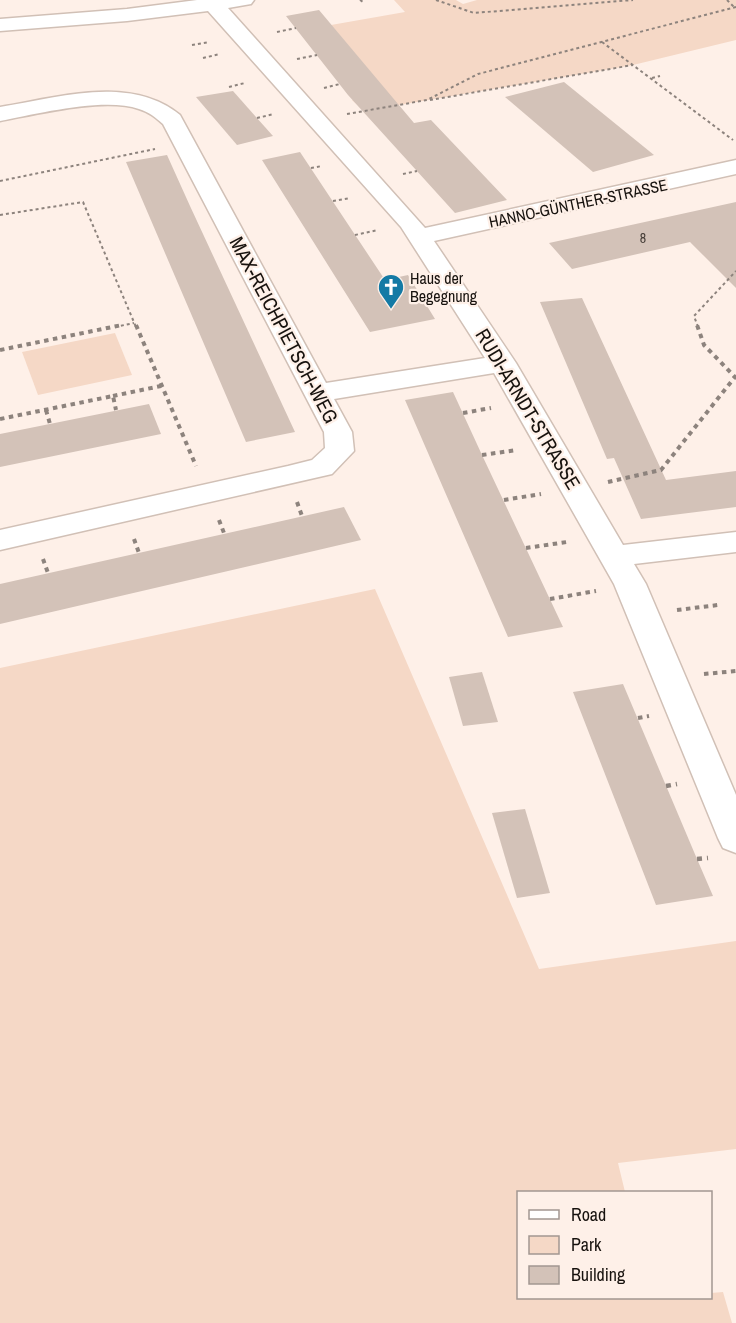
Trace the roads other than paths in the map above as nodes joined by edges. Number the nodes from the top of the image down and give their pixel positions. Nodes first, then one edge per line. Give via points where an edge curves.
1 (244, 0) edge
2 (213, 4) junction
3 (0, 25) edge
4 (0, 114) edge
5 (736, 167) edge
6 (421, 236) junction
7 (502, 363) junction
8 (317, 393) junction
9 (0, 540) edge
10 (736, 542) edge
11 (623, 570) junction
12 (736, 838) edge

1 - 2 street
2 - 3 street
2 - 6 street, RUDI-ARNDT-STRASSE
4 - 8 street, MAX-REICHPIETSCH-WEG via 110,99 137,100 157,107 172,120
5 - 6 street, HANNO-GÜNTHER-STRASSE
6 - 7 street, RUDI-ARNDT-STRASSE
7 - 8 street
7 - 11 street, RUDI-ARNDT-STRASSE
8 - 9 street, MAX-REICHPIETSCH-WEG via 338,432 340,451 322,467
10 - 11 street
11 - 12 street, RUDI-ARNDT-STRASSE

